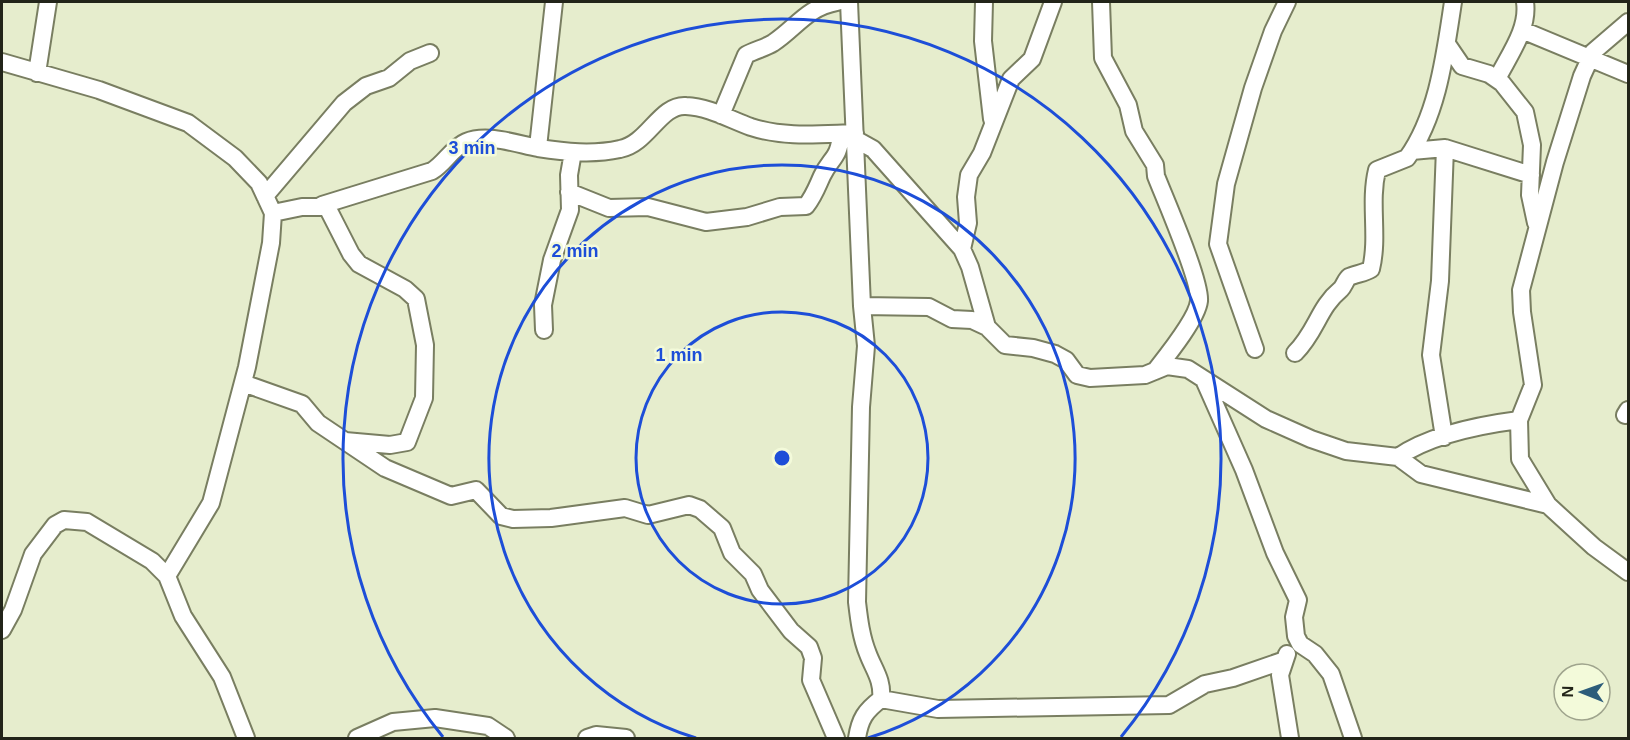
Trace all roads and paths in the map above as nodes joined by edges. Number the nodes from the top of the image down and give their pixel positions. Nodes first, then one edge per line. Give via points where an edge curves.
1 (48, 2) edge
2 (554, 2) edge
3 (837, 2) edge
4 (849, 2) edge
5 (984, 2) edge
6 (1053, 2) edge
7 (1101, 2) edge
8 (1287, 2) edge
9 (1453, 2) edge
10 (1525, 2) edge
11 (1629, 22) edge
12 (1522, 30) junction
13 (1447, 44) junction
14 (430, 53) dead end
15 (1590, 60) junction
16 (2, 62) edge
17 (37, 73) junction
18 (1629, 74) edge
19 (1497, 79) junction
20 (722, 115) junction
21 (993, 123) junction
22 (850, 135) junction
23 (538, 147) junction
24 (1445, 148) junction
25 (1412, 151) junction
26 (573, 152) junction
27 (1531, 175) junction
28 (569, 192) junction
29 (265, 196) junction
30 (322, 205) junction
31 (273, 213) junction
32 (1537, 227) junction
33 (962, 249) junction
34 (862, 306) junction
35 (987, 327) junction
36 (544, 330) dead end
37 (1255, 349) dead end
38 (1295, 353) dead end
39 (1155, 371) junction
40 (1205, 382) junction
41 (243, 383) junction
42 (1519, 420) junction
43 (1444, 437) junction
44 (341, 441) junction
45 (1398, 457) junction
46 (1548, 505) junction
47 (1629, 572) edge
48 (167, 576) junction
49 (2, 630) edge
50 (1296, 636) junction
51 (1285, 660) junction
52 (881, 699) junction
53 (246, 738) edge
54 (357, 738) edge
55 (506, 738) edge
56 (587, 738) edge
57 (626, 738) edge
58 (836, 738) edge
59 (857, 738) edge
60 (1290, 738) edge
61 (1353, 738) edge

1 - 17 street
2 - 23 street
3 - 20 street via 804,15 772,43 746,55
4 - 22 street
5 - 21 street via 983,41
6 - 21 street via 1032,59 1011,80
7 - 39 street via 1106,67 1128,105 1134,131 1155,165 1197,282 1199,303 1177,344
8 - 37 street via 1253,87 1226,184 1218,244
9 - 13 street
10 - 12 street via 1527,15
11 - 15 street via 1606,40
12 - 15 street
12 - 19 street
13 - 19 street via 1462,66
13 - 25 street via 1428,117
14 - 29 street via 410,61 389,78 366,86 344,103
15 - 18 street
15 - 32 street
16 - 17 street
17 - 29 street via 99,90 188,123 235,158 259,183
19 - 27 street via 1525,112 1532,145
20 - 22 street via 752,127 790,134
20 - 26 street via 683,105 666,112 636,144 598,152
21 - 33 street via 967,182 968,223
22 - 28 street via 806,206 780,207 747,218 706,222 648,207 609,208
22 - 33 street via 873,149
22 - 34 street
23 - 26 street
23 - 30 street via 473,139 455,149 432,171
24 - 25 street
24 - 27 street
24 - 43 street via 1440,281 1431,355
25 - 38 street via 1407,158 1377,170 1372,199 1375,255 1371,269 1350,277 1333,294 1324,304 1309,339
26 - 28 street
27 - 32 street via 1530,195
28 - 36 street via 570,210 552,260 543,305
29 - 31 street
30 - 31 street
30 - 44 street via 332,213 359,264 416,299 425,345 424,398 407,442 390,445
31 - 41 street via 266,273
32 - 42 street via 1521,290 1533,385
33 - 35 street
34 - 35 street via 929,307 952,319 972,320
34 - 52 street via 866,346 861,406 858,602 860,628 880,678
35 - 39 street via 1005,345 1056,354 1077,375 1090,378
39 - 40 street via 1167,366 1188,369
40 - 45 street via 1266,419 1311,439 1346,451
40 - 50 street via 1298,600 1294,617
41 - 44 street via 302,404
41 - 48 street via 211,502
42 - 43 street via 1491,423
42 - 46 street via 1520,459
43 - 45 street via 1415,445
44 - 58 street via 385,468 446,494 476,490 501,516 513,519 570,517 625,508 648,515 688,505 700,509 722,528 732,553 753,574 760,590 791,631 808,647 813,658 811,680
45 - 46 street via 1421,474
46 - 47 street via 1594,547
48 - 49 street via 152,561 87,522 64,520 55,525 33,554
48 - 53 street via 183,616 222,677
50 - 51 street
50 - 61 street via 1331,674
51 - 52 street via 1205,684 1169,705 938,709
51 - 60 street via 1280,675
52 - 59 street via 860,720
54 - 55 street via 393,722 435,718 488,726
56 - 57 street

